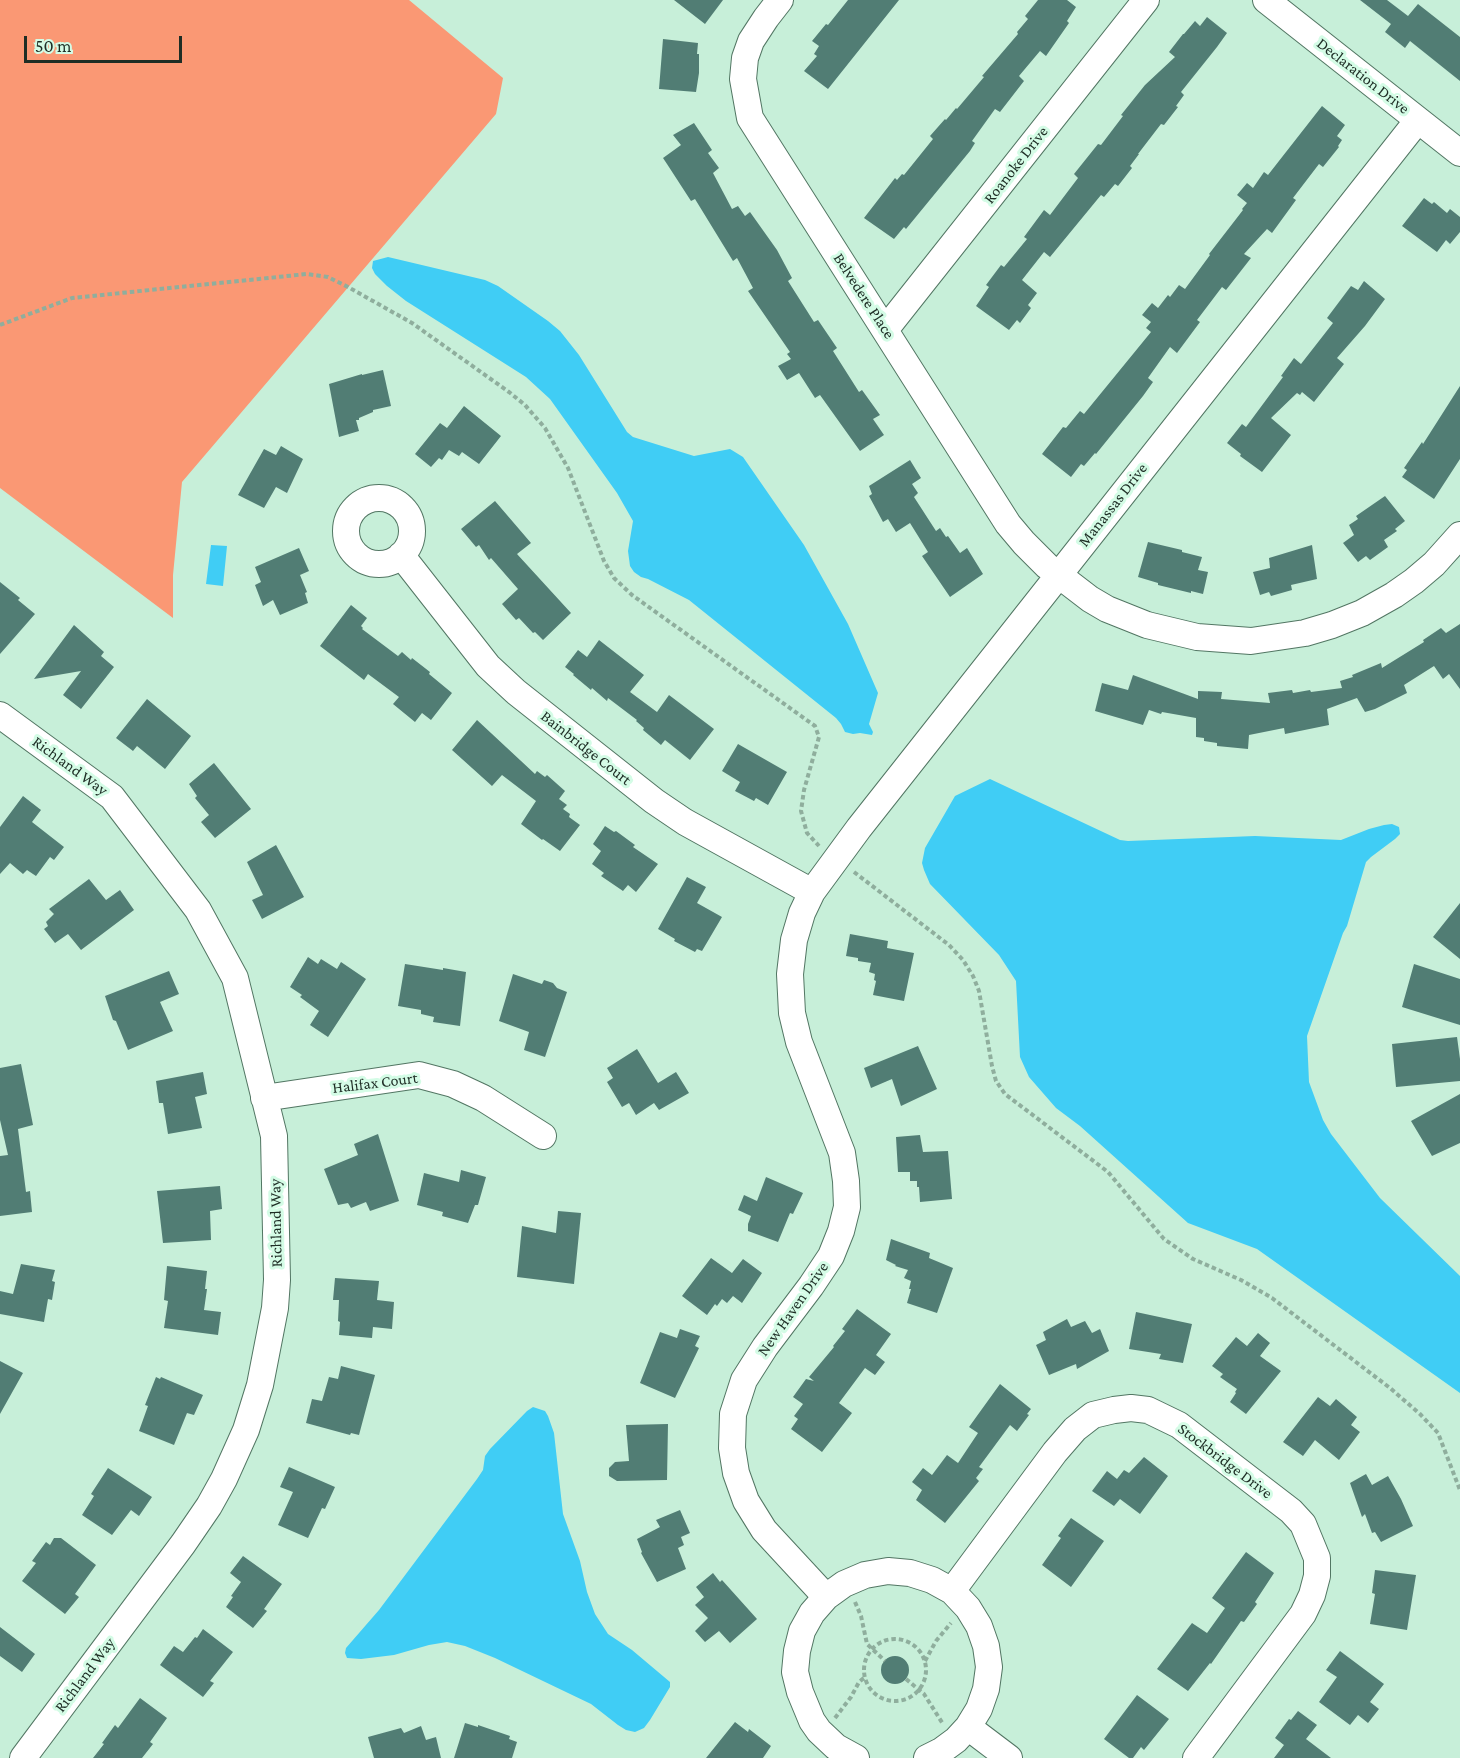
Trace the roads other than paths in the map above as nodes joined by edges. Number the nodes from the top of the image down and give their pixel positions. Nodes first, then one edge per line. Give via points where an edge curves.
1 (780, 0) edge
2 (1146, 0) edge
3 (1266, 0) edge
4 (1418, 120) junction
5 (1460, 153) edge
6 (885, 330) junction
7 (1460, 535) edge
8 (401, 555) dead end
9 (1058, 575) junction
10 (0, 715) edge
11 (812, 892) junction
12 (264, 1098) junction
13 (543, 1136) dead end
14 (952, 1592) junction
15 (826, 1597) junction
16 (957, 1727) junction
17 (840, 1754) edge
18 (23, 1758) edge
19 (927, 1758) edge
20 (1009, 1758) edge
21 (1196, 1758) edge

1 - 6 street, Belvedere Place via 751,41 745,58 743,79 750,118
2 - 6 street, Roanoke Drive
3 - 4 street, Declaration Drive
4 - 5 street, Declaration Drive
4 - 9 street, Manassas Drive
6 - 9 street, Belvedere Place via 1008,524
7 - 9 street, Belvedere Place via 1414,581 1362,613 1305,633 1251,641 1197,637 1147,625 1107,609
8 - 11 street, Bainbridge Court via 488,666 516,692 685,822
9 - 11 street, Manassas Drive
10 - 12 street, Richland Way via 112,797 198,910 235,978
11 - 15 street, New Haven Drive via 794,940 789,974 792,1013 799,1042 842,1153 847,1208 831,1256 744,1380 733,1414 732,1448 746,1502 764,1530
12 - 13 street, Halifax Court via 419,1075 453,1084 483,1098
12 - 18 street, Richland Way via 274,1136 277,1280 260,1385 246,1430 224,1479 190,1534
14 - 15 street via 932,1580 888,1571 844,1584
14 - 16 street via 979,1626 989,1667 979,1709
14 - 21 street, Stockbridge Drive via 1055,1452 1094,1415 1131,1408 1149,1410 1179,1425 1291,1511 1303,1524 1317,1558 1317,1576 1303,1614
15 - 17 street via 802,1631 795,1672 812,1721
16 - 19 street via 956,1740
16 - 20 street

